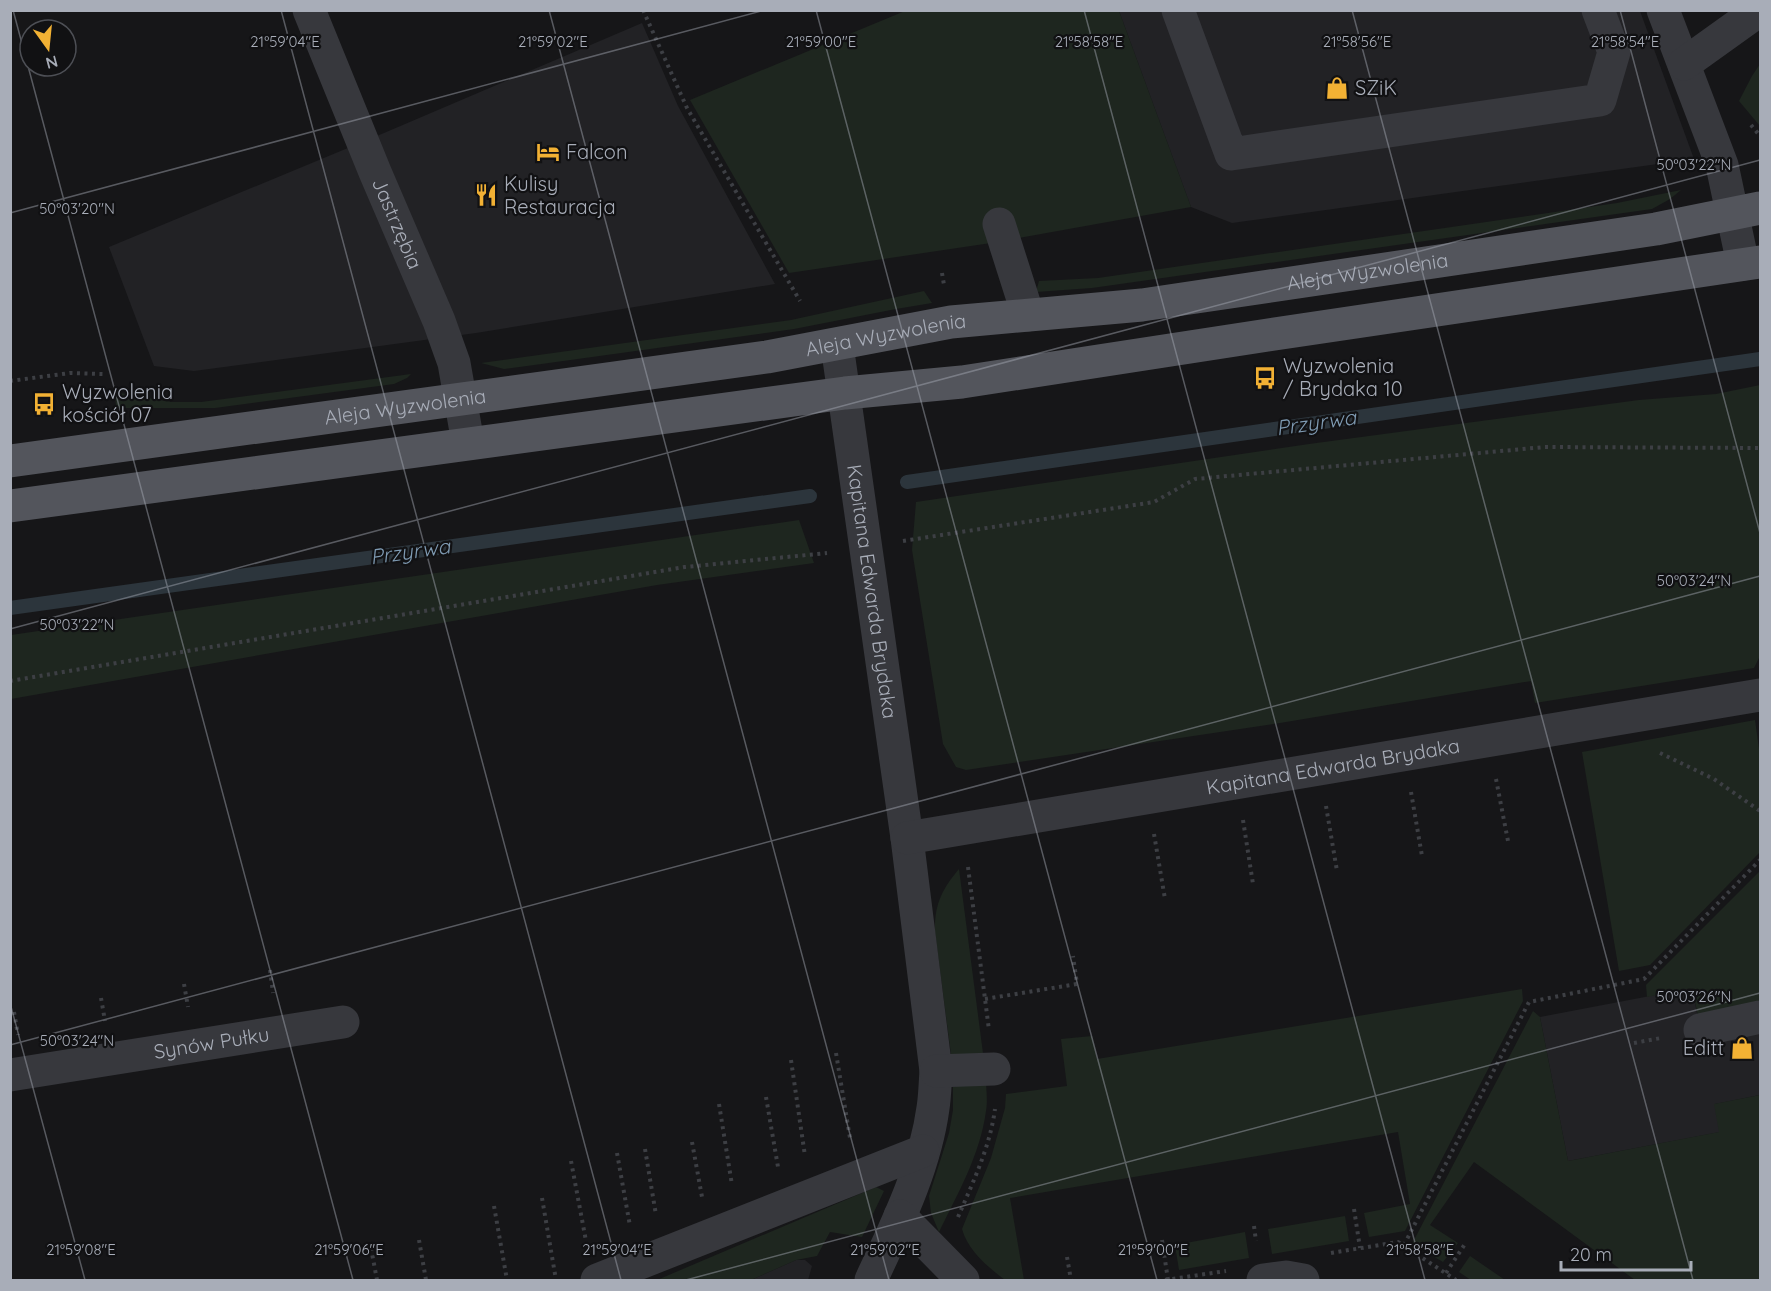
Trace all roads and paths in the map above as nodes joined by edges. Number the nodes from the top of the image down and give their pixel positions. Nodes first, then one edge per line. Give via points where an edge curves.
1 (309, 10) edge
2 (644, 10) edge
3 (1178, 10) edge
4 (1598, 10) edge
5 (1663, 10) edge
6 (1756, 15) edge
7 (1684, 64) junction
8 (1746, 210) edge
9 (999, 224) dead end
10 (1752, 263) edge
11 (800, 301) dead end
12 (1028, 315) junction
13 (837, 345) junction
14 (103, 374) dead end
15 (10, 381) edge
16 (845, 393) junction
17 (462, 399) junction
18 (468, 442) junction
19 (1761, 448) edge
20 (10, 461) edge
21 (10, 506) edge
22 (898, 542) dead end
23 (833, 552) dead end
24 (10, 681) edge
25 (1761, 695) edge
26 (1657, 751) dead end
27 (1496, 778) dead end
28 (1409, 782) dead end
29 (1325, 796) dead end
30 (1242, 810) dead end
31 (1761, 811) edge
32 (1152, 826) dead end
33 (963, 828) junction
34 (907, 838) junction
35 (1508, 841) dead end
36 (1422, 856) dead end
37 (1761, 860) edge
38 (1337, 870) dead end
39 (1253, 884) dead end
40 (1165, 899) dead end
41 (1072, 957) dead end
42 (985, 999) junction
43 (1761, 1017) edge
44 (343, 1022) dead end
45 (1700, 1029) dead end
46 (836, 1053) dead end
47 (790, 1060) dead end
48 (994, 1069) junction
49 (936, 1071) junction
50 (10, 1075) edge
51 (766, 1097) dead end
52 (719, 1104) dead end
53 (692, 1142) dead end
54 (851, 1148) dead end
55 (645, 1149) dead end
56 (804, 1150) dead end
57 (923, 1151) junction
58 (617, 1153) dead end
59 (571, 1161) dead end
60 (777, 1161) dead end
61 (730, 1174) dead end
62 (542, 1198) dead end
63 (704, 1205) dead end
64 (494, 1206) dead end
65 (1354, 1209) dead end
66 (656, 1215) dead end
67 (900, 1216) junction
68 (629, 1220) dead end
69 (1254, 1226) dead end
70 (583, 1227) dead end
71 (953, 1227) dead end
72 (1255, 1232) dead end
73 (419, 1240) dead end
74 (1162, 1240) dead end
75 (1466, 1244) dead end
76 (371, 1248) dead end
77 (1360, 1248) dead end
78 (1067, 1257) dead end
79 (1446, 1273) junction
80 (1168, 1280) edge
81 (377, 1281) edge
82 (426, 1281) edge
83 (507, 1281) edge
84 (556, 1281) edge
85 (597, 1281) edge
86 (871, 1281) edge
87 (963, 1281) edge
88 (1071, 1281) edge
89 (1263, 1281) edge
90 (1302, 1281) edge
91 (1456, 1281) edge

1 - 17 street, Jastrzębia via 439,321
2 - 11 path via 687,108
3 - 4 street via 1231,154 1600,100 1614,52
5 - 7 street
6 - 7 street
7 - 8 street via 1722,165
8 - 10 street
8 - 12 main road, Aleja Wyzwolenia via 1656,229 1142,305
9 - 12 street
10 - 16 main road via 962,382
12 - 13 main road, Aleja Wyzwolenia via 951,322
13 - 16 street, Kapitana Edwarda Brydaka
13 - 17 main road, Aleja Wyzwolenia
14 - 15 path via 70,373
16 - 18 main road
16 - 34 street, Kapitana Edwarda Brydaka
17 - 18 street, Jastrzębia
17 - 20 main road, Aleja Wyzwolenia
18 - 21 main road
19 - 22 path via 1545,447 1195,479 1154,502
23 - 24 path via 685,567
25 - 33 street, Kapitana Edwarda Brydaka
26 - 31 path via 1714,779
27 - 35 path
28 - 36 path
29 - 38 path
30 - 39 path
32 - 40 path
33 - 34 street, Kapitana Edwarda Brydaka
33 - 42 path
34 - 49 street, Kapitana Edwarda Brydaka
37 - 79 path via 1644,979 1529,1002 1404,1245
41 - 42 path via 1077,984
42 - 48 path
43 - 45 street
44 - 50 street, Synów Pułku
46 - 54 path
47 - 56 path
48 - 49 street
48 - 71 path via 996,1103 992,1129
49 - 57 street, Kapitana Edwarda Brydaka
51 - 60 path
52 - 61 path
53 - 63 path
55 - 66 path
57 - 67 street, Kapitana Edwarda Brydaka
57 - 85 street
58 - 68 path
59 - 70 path
62 - 84 path
64 - 83 path
65 - 77 path
67 - 86 street, Kapitana Edwarda Brydaka
67 - 87 street
69 - 72 path
73 - 82 path
74 - 80 path
75 - 79 path
76 - 81 path
78 - 88 path
79 - 91 path
89 - 90 street via 1286,1277

